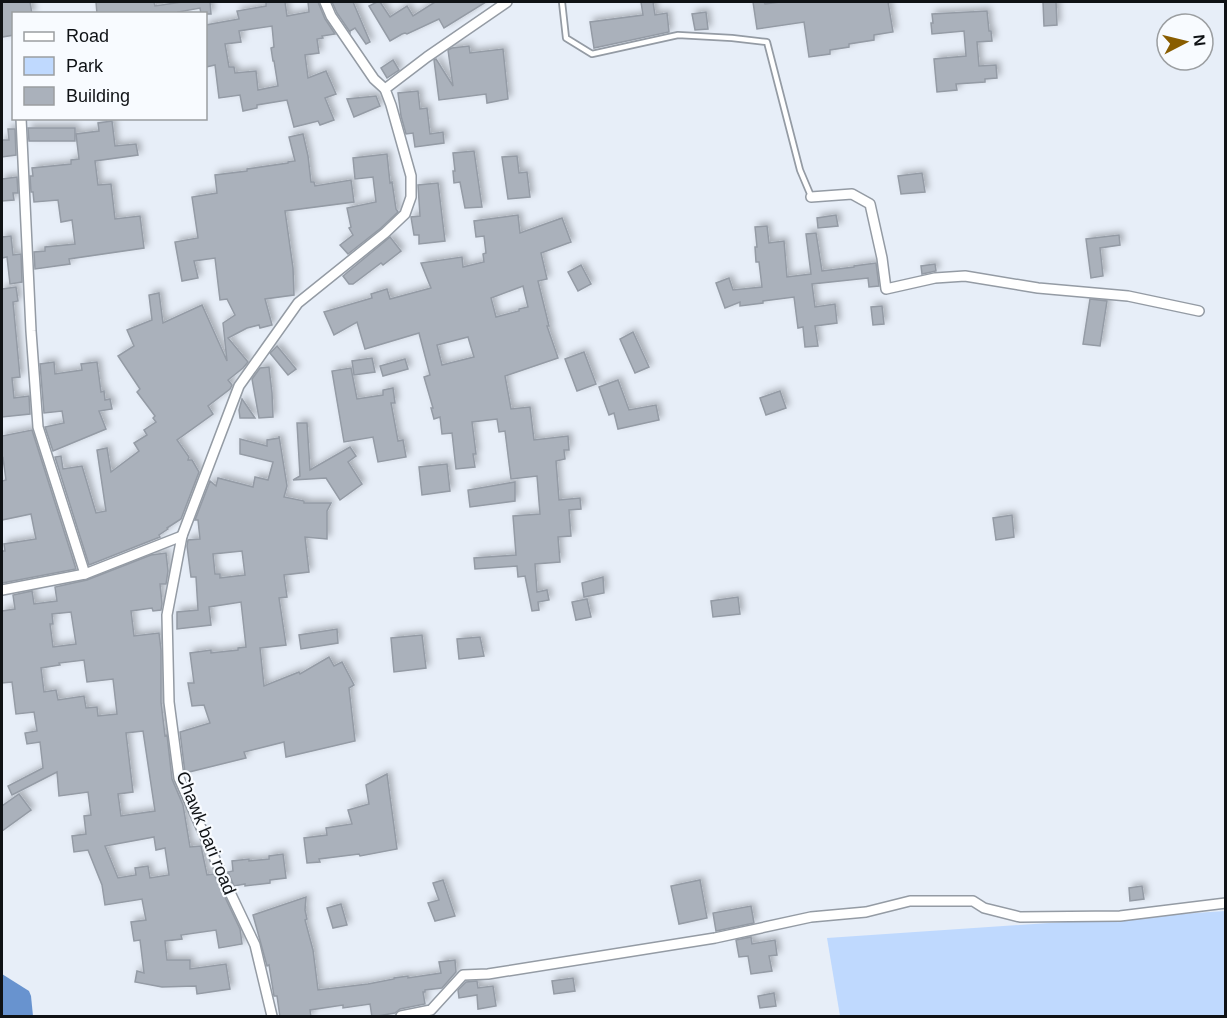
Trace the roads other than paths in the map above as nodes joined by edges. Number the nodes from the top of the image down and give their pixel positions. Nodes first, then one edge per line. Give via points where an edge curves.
1 (325, 2) edge
2 (507, 2) edge
3 (562, 2) edge
4 (385, 89) junction
5 (21, 120) edge
6 (811, 197) joint
7 (1199, 311) dead end
8 (182, 536) junction
9 (85, 574) junction
10 (2, 590) edge
11 (1226, 903) edge
12 (272, 1017) edge
13 (401, 1017) edge

1 - 4 street via 374,80
2 - 4 street
3 - 6 lane via 566,38 592,54 678,35 767,42 800,170
4 - 8 street, Chawk bari road via 411,176 411,197 405,214 298,303 239,386
5 - 9 street via 38,427
6 - 7 street via 852,194 870,204 886,289 965,276 1038,288 1128,296
8 - 9 street
8 - 12 street, Chawk bari road via 167,615 169,702 179,778 255,945
9 - 10 street
11 - 13 street via 1120,916 1020,917 984,908 973,901 910,901 703,940 488,975 463,975 431,1010

